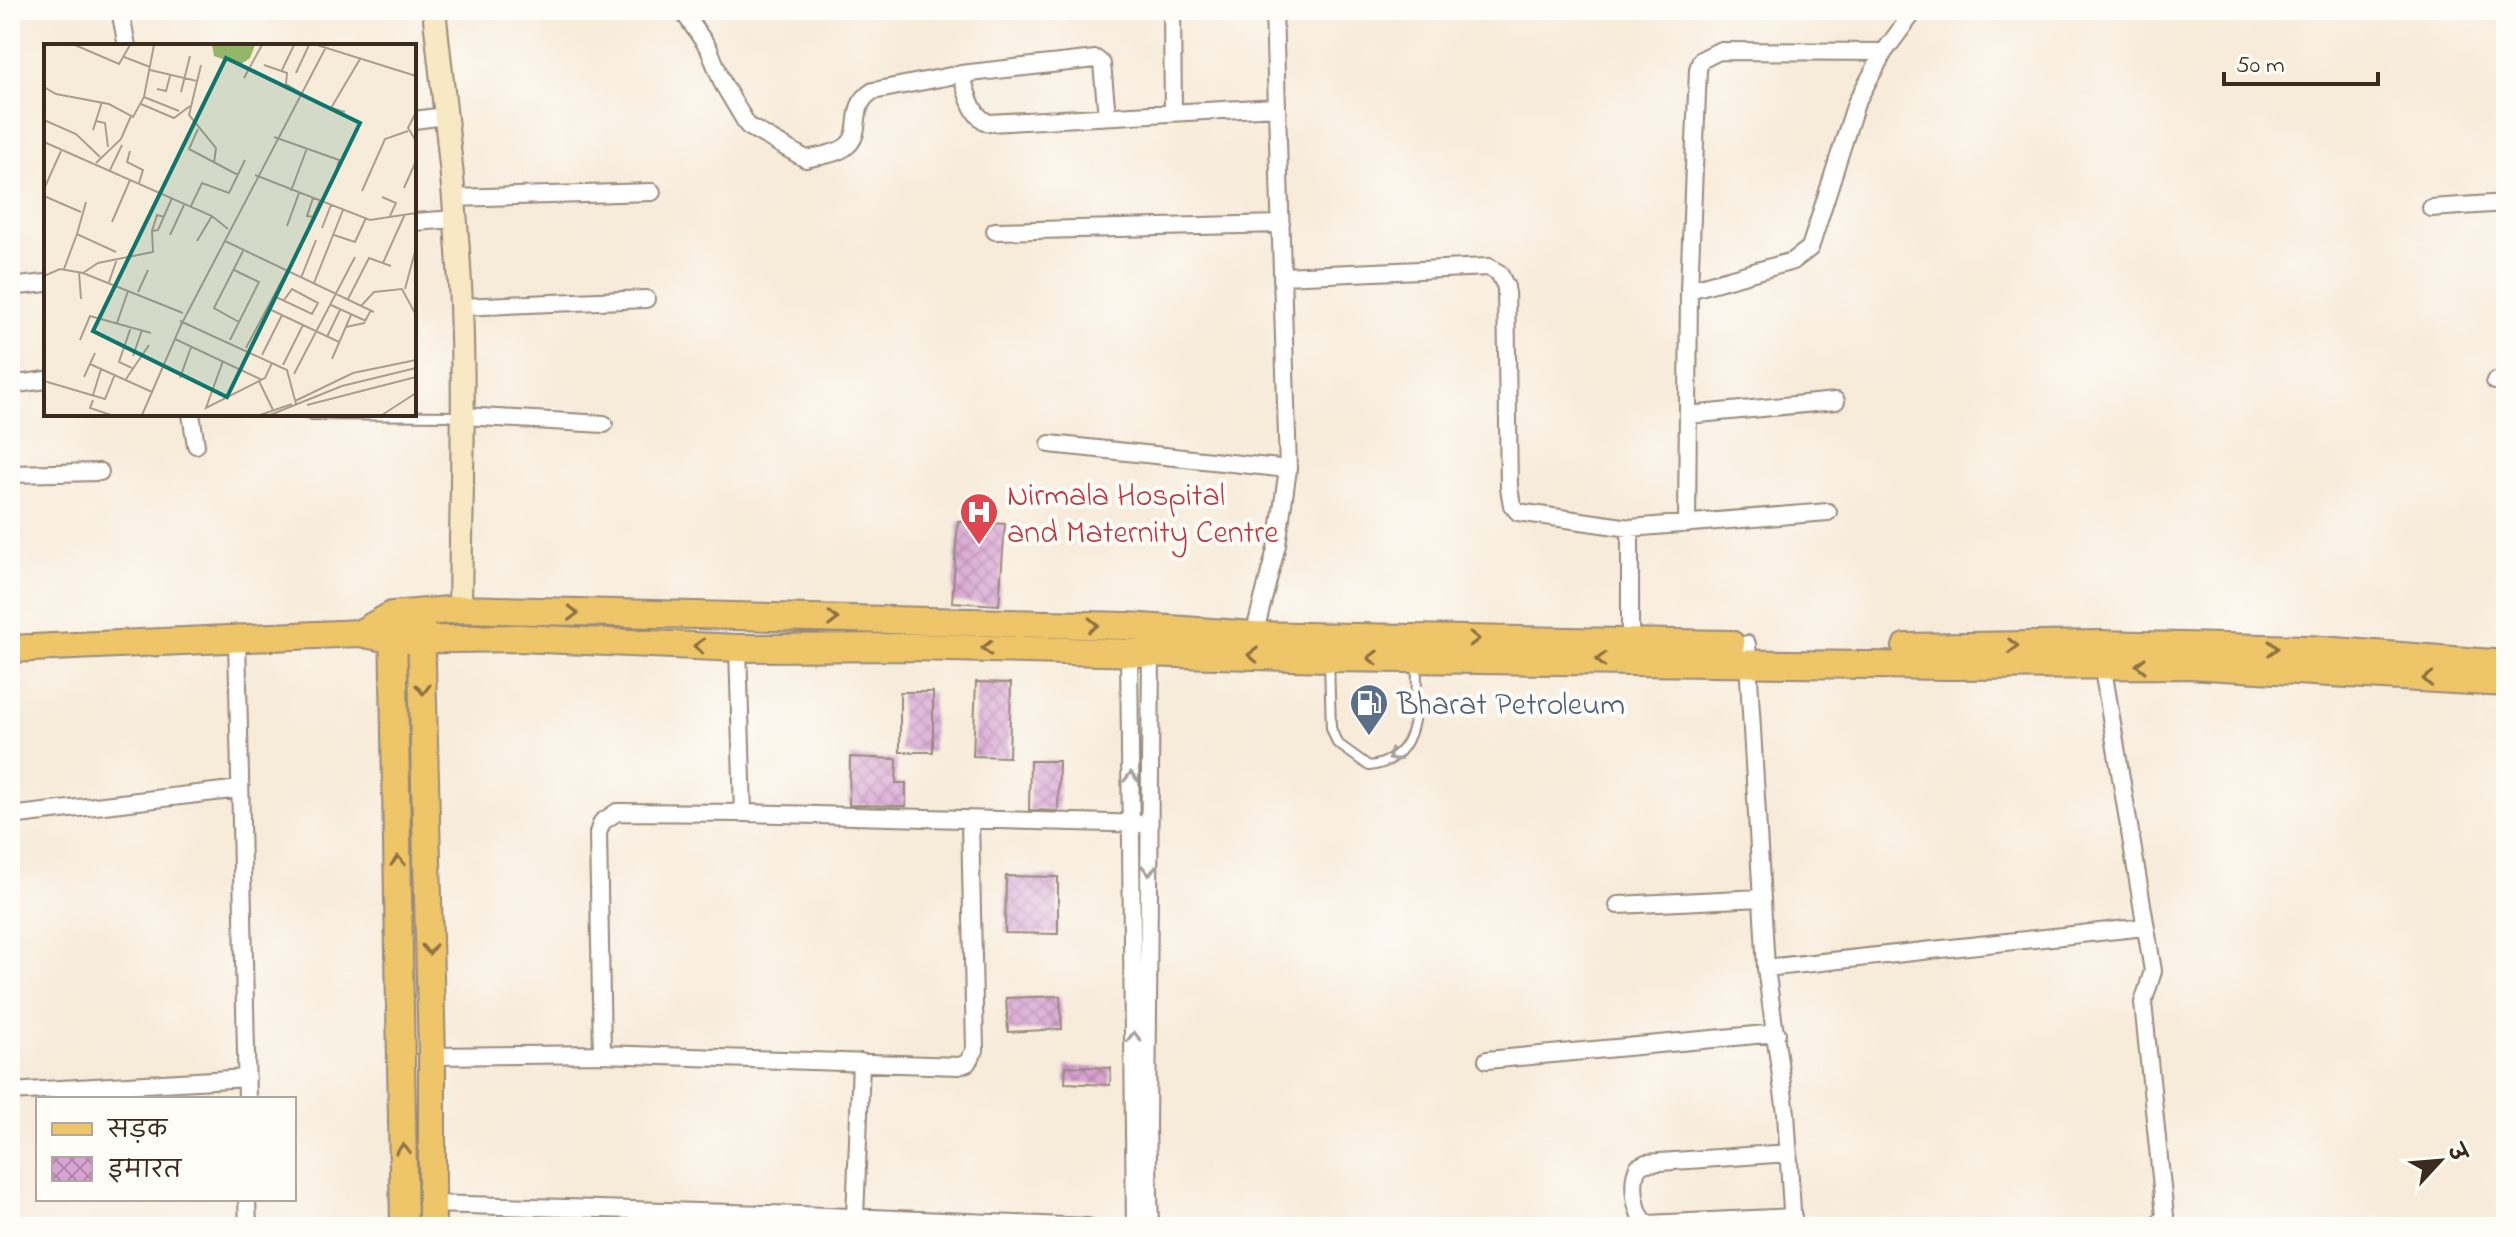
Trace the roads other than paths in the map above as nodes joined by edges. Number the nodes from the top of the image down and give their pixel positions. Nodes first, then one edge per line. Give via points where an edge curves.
1 (120, 10) edge
2 (434, 10) edge
3 (682, 10) edge
4 (1172, 10) edge
5 (1274, 10) edge
6 (1915, 10) edge
7 (127, 44) edge
8 (1884, 52) junction
9 (961, 74) junction
10 (1277, 107) junction
11 (1173, 113) junction
12 (445, 116) junction
13 (1107, 116) junction
14 (416, 120) edge
15 (652, 192) dead end
16 (2506, 203) edge
17 (454, 208) junction
18 (2431, 208) dead end
19 (416, 221) edge
20 (1281, 224) junction
21 (995, 231) dead end
22 (1282, 276) junction
23 (44, 283) edge
24 (10, 287) edge
25 (1689, 290) junction
26 (646, 299) dead end
27 (461, 307) junction
28 (44, 380) edge
29 (10, 385) edge
30 (1836, 401) dead end
31 (1688, 415) junction
32 (191, 416) edge
33 (416, 416) edge
34 (463, 416) junction
35 (604, 424) dead end
36 (1050, 444) dead end
37 (196, 445) dead end
38 (1288, 469) junction
39 (100, 472) dead end
40 (10, 474) edge
41 (1828, 512) dead end
42 (1687, 524) junction
43 (1630, 528) junction
44 (460, 609) junction
45 (420, 611) junction
46 (522, 611) junction
47 (393, 628) junction
48 (1254, 635) junction
49 (237, 638) junction
50 (421, 638) junction
51 (520, 638) junction
52 (1630, 641) junction
53 (1329, 647) junction
54 (738, 648) junction
55 (1417, 648) junction
56 (10, 649) edge
57 (1140, 652) junction
58 (1748, 653) junction
59 (2100, 654) junction
60 (2506, 664) edge
61 (2506, 683) edge
62 (240, 789) junction
63 (743, 813) junction
64 (10, 816) edge
65 (970, 821) junction
66 (1141, 824) junction
67 (1761, 898) junction
68 (1618, 905) dead end
69 (2145, 927) junction
70 (1766, 968) junction
71 (1777, 1033) junction
72 (602, 1054) junction
73 (432, 1056) junction
74 (1487, 1060) dead end
75 (861, 1062) junction
76 (247, 1078) junction
77 (10, 1092) edge
78 (247, 1097) edge
79 (1789, 1153) junction
80 (247, 1201) edge
81 (432, 1216) edge
82 (855, 1218) junction
83 (801, 1221) edge
84 (1793, 1222) edge
85 (921, 1223) edge
86 (248, 1227) edge
87 (404, 1227) edge
88 (1088, 1227) edge
89 (1135, 1227) edge
90 (1150, 1227) edge
91 (2156, 1227) edge

1 - 7 street
2 - 12 main road
3 - 9 street via 709,49 748,126 806,159 846,148 859,104 873,91
4 - 11 street
5 - 10 street
6 - 8 street
8 - 25 street via 1856,103 1810,248 1793,261
8 - 25 street via 1719,51 1701,60
9 - 13 street via 983,122
9 - 13 street via 1096,59 1104,73
10 - 11 street
10 - 20 street
11 - 13 street
12 - 14 street
12 - 17 main road
15 - 17 street
16 - 18 street
17 - 19 street
17 - 27 main road
20 - 21 street
20 - 22 street
22 - 38 street
22 - 43 street via 1489,267 1499,273 1506,287 1512,505 1518,512
23 - 24 street
25 - 31 street
26 - 27 street
27 - 34 main road
28 - 29 street
30 - 31 street
31 - 42 street
32 - 37 street
33 - 34 lane
34 - 35 street
34 - 44 main road
36 - 38 street
38 - 48 street via 1277,545
39 - 40 street
41 - 42 street
42 - 43 street
43 - 52 street
44 - 45 main road
44 - 46 main road
45 - 47 main road
45 - 50 main road
46 -> 48 main road via 1128,626
46 - 51 main road
47 - 49 main road
47 - 50 main road
87 -> 47 main road
48 - 53 main road
49 - 56 main road
49 - 62 street
50 - 51 main road
50 -> 73 main road
54 -> 51 main road
55 -> 52 main road
52 - 58 main road
53 - 55 main road
55 -> 53 lane via 1415,721 1402,750 1386,764 1369,766 1337,743 1331,728
53 -> 57 main road
57 -> 54 main road
54 - 63 street
58 -> 55 main road
57 - 66 street
58 - 59 main road via 1929,648
58 - 67 street
59 -> 60 main road via 2309,649
61 -> 59 main road via 2187,665
59 - 69 street
62 - 64 street
62 - 76 street
63 - 65 street
63 - 72 street via 617,812 602,822
65 - 66 street
65 - 75 street via 972,1057 959,1066
89 -> 66 street
66 -> 90 street
67 - 68 street
67 - 70 street
69 - 70 street
69 - 91 street via 2153,971 2143,1003 2165,1216
70 - 71 street
71 - 74 street
71 - 79 street
72 - 73 street
72 - 75 street
73 - 81 main road
75 - 82 street
76 - 77 street
76 - 78 street
79 - 84 street
79 - 84 street via 1646,1163 1635,1174 1638,1213 1648,1224
80 - 86 street
81 - 83 street
82 - 83 street
82 - 85 street
85 - 88 street

